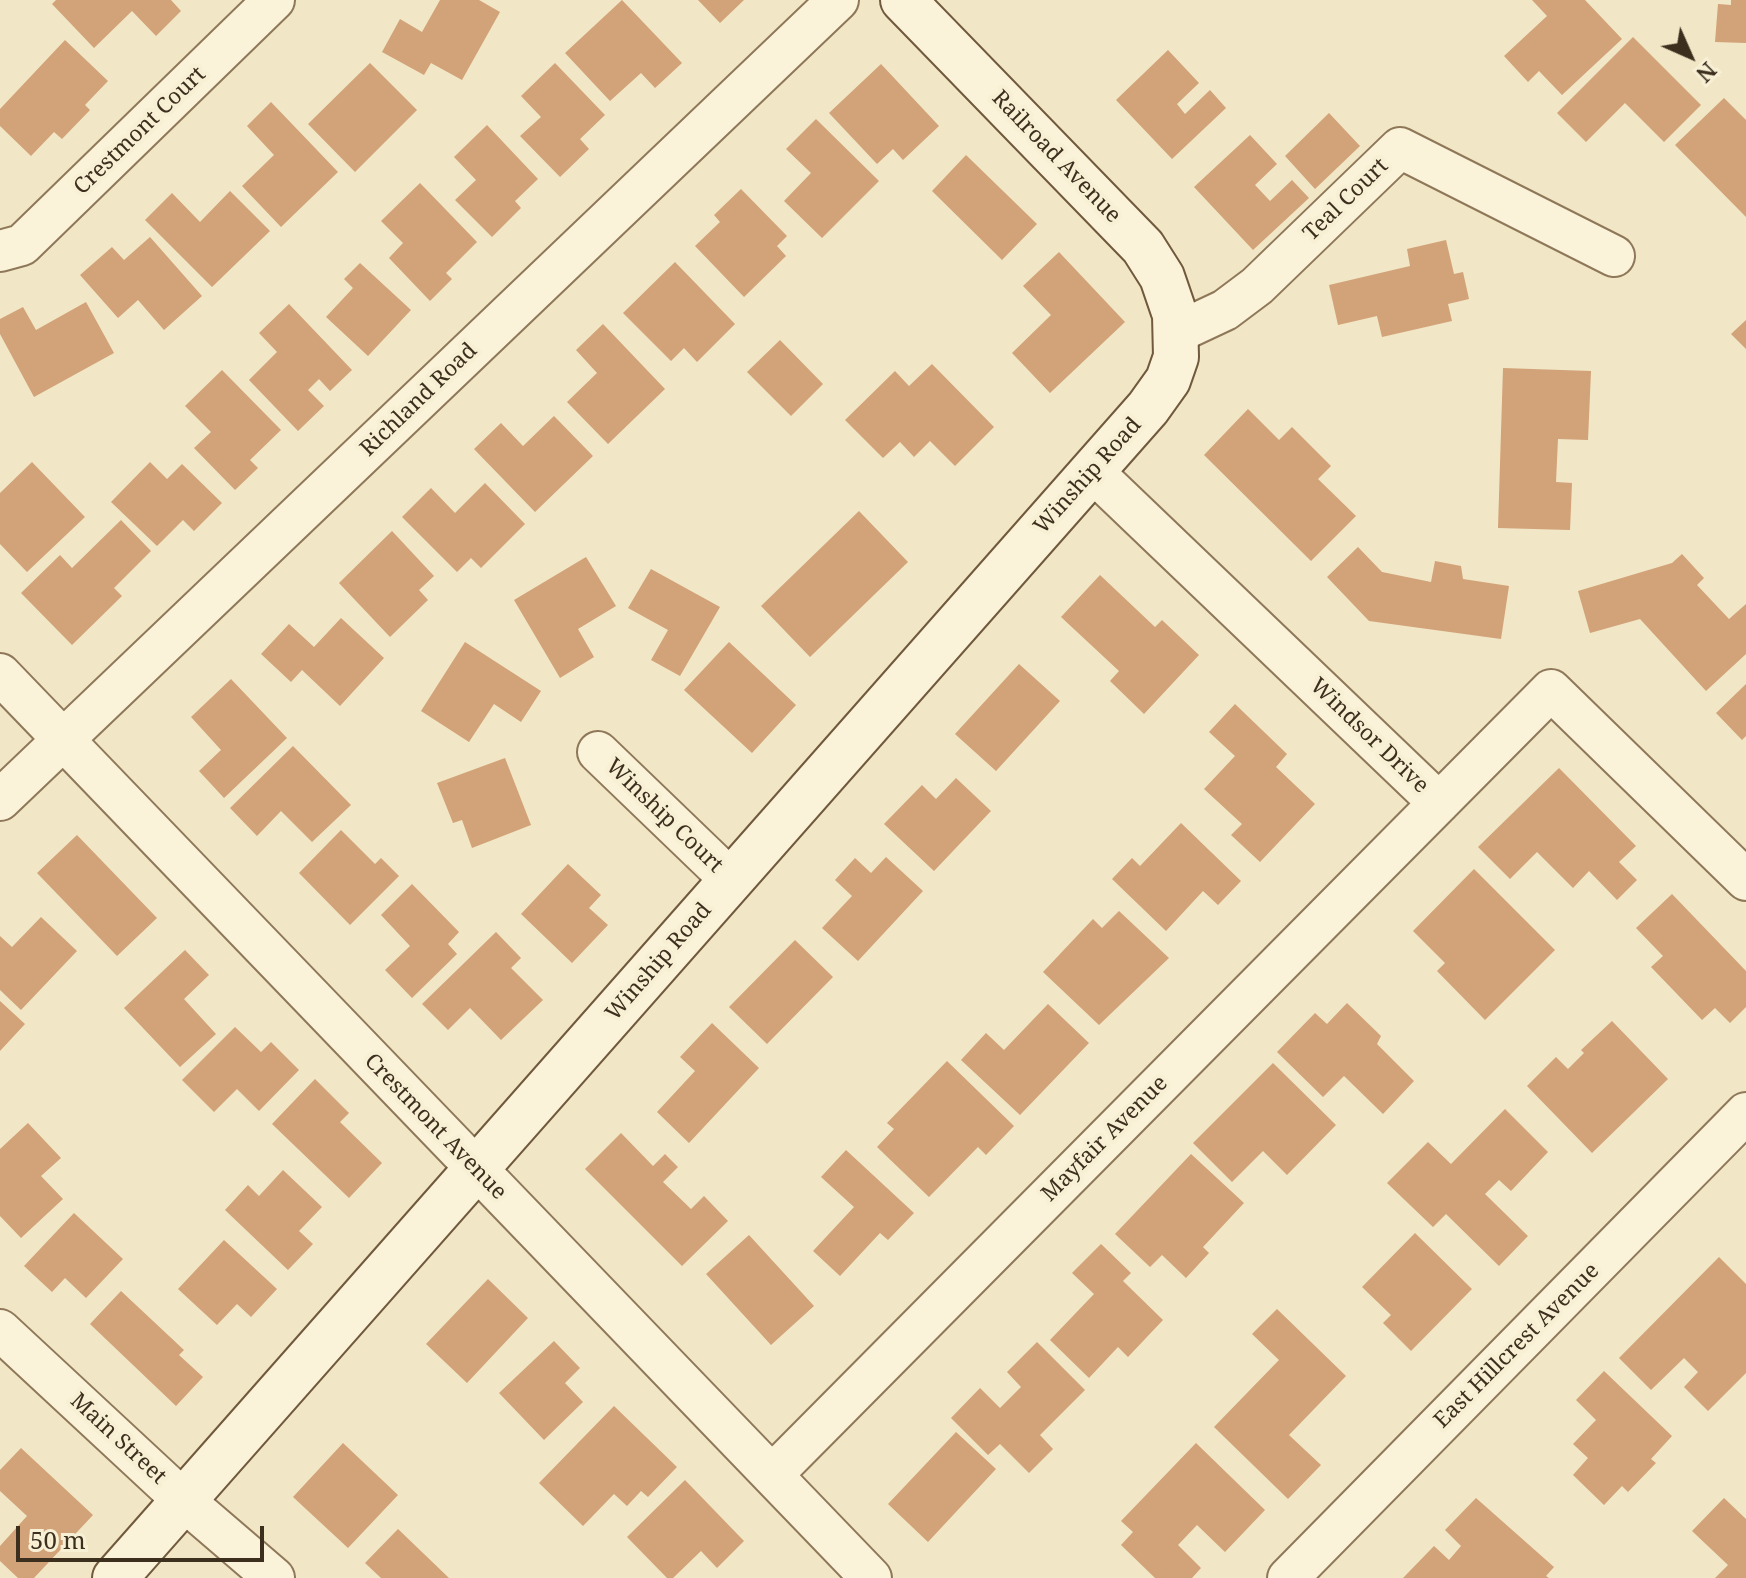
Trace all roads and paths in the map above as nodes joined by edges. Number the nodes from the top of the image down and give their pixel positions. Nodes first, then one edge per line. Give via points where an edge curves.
1 (274, 0) edge
2 (838, 0) edge
3 (903, 0) edge
4 (0, 251) edge
5 (1614, 256) dead end
6 (1176, 333) junction
7 (1092, 471) junction
8 (0, 674) edge
9 (62, 742) junction
10 (598, 752) dead end
11 (0, 800) edge
12 (1439, 803) junction
13 (731, 880) junction
14 (1746, 880) edge
15 (1746, 1113) edge
16 (477, 1170) junction
17 (0, 1330) edge
18 (772, 1475) junction
19 (182, 1499) junction
20 (115, 1578) edge
21 (274, 1578) edge
22 (871, 1578) edge
23 (1288, 1578) edge

1 - 4 street, Crestmont Court via 22,245
2 - 9 street, Richland Road
3 - 6 street, Railroad Avenue via 1143,247 1162,277
5 - 6 street, Teal Court via 1400,148 1257,286 1225,310
6 - 7 street, Winship Road via 1176,357 1168,380
7 - 12 street, Windsor Drive
7 - 13 street, Winship Road
8 - 9 street, Crestmont Avenue
9 - 11 street, Richland Road
9 - 16 street, Crestmont Avenue
10 - 13 street, Winship Court
12 - 14 street, Windsor Drive via 1551,690
12 - 18 street, Mayfair Avenue
13 - 16 street, Winship Road
15 - 23 street, East Hillcrest Avenue
16 - 18 street, Crestmont Avenue
16 - 19 street, Winship Road
17 - 19 street, Main Street
18 - 22 street, Crestmont Avenue
19 - 20 street, Winship Road
19 - 21 street, Main Street

